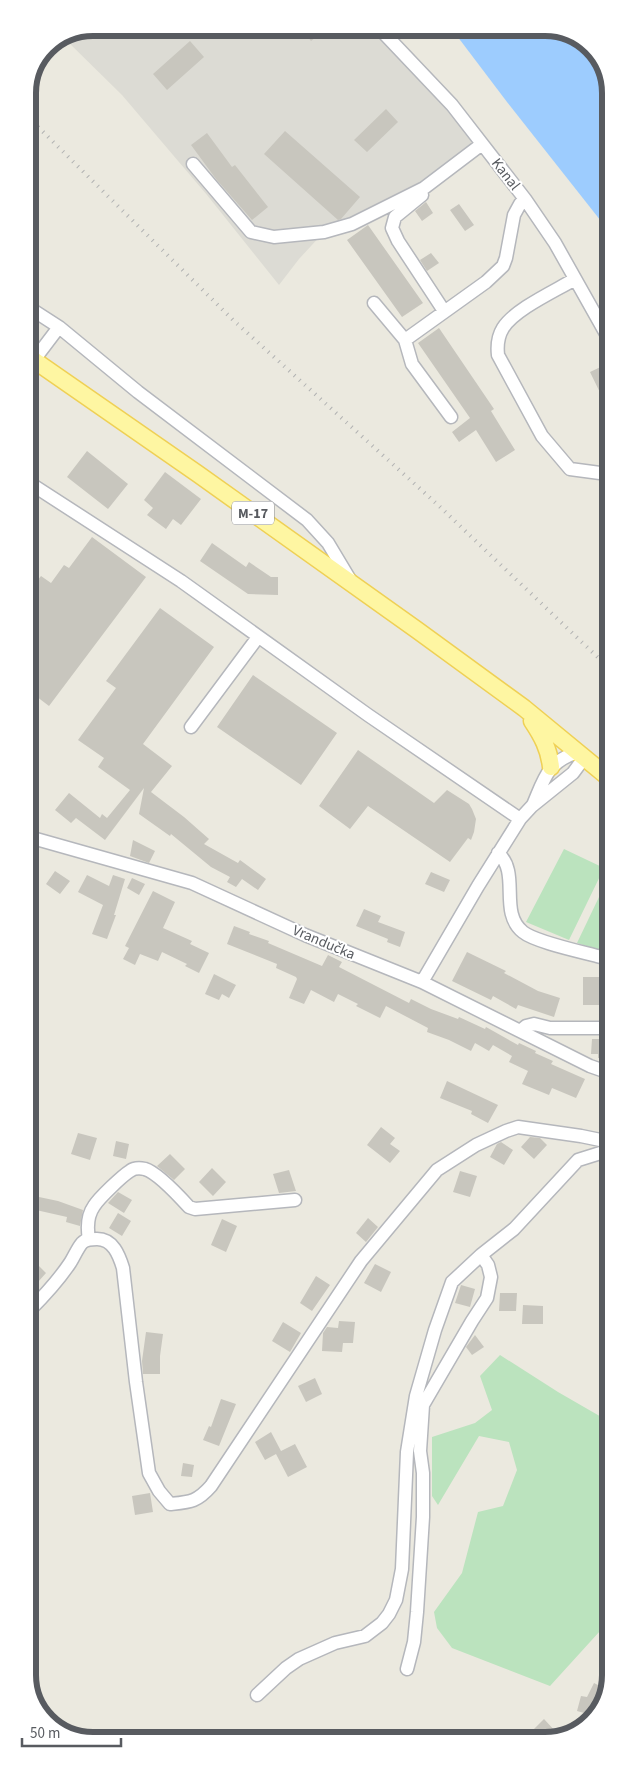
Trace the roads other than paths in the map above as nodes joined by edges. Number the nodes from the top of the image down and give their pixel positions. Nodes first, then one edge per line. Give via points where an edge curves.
1 (387, 36) edge
2 (482, 144) junction
3 (193, 164) dead end
4 (424, 188) junction
5 (525, 199) junction
6 (575, 279) junction
7 (374, 303) dead end
8 (444, 311) junction
9 (36, 312) edge
10 (59, 327) junction
11 (602, 327) edge
12 (405, 340) junction
13 (36, 352) edge
14 (36, 361) edge
15 (451, 417) dead end
16 (602, 472) edge
17 (36, 487) edge
18 (354, 585) junction
19 (258, 637) junction
20 (524, 708) junction
21 (191, 728) dead end
22 (581, 755) junction
23 (550, 767) junction
24 (602, 772) edge
25 (532, 806) junction
26 (520, 819) junction
27 (36, 839) edge
28 (498, 853) junction
29 (602, 957) edge
30 (422, 982) junction
31 (602, 1028) edge
32 (520, 1031) junction
33 (602, 1069) edge
34 (602, 1140) edge
35 (602, 1152) edge
36 (295, 1200) dead end
37 (88, 1239) junction
38 (480, 1255) junction
39 (36, 1304) edge
40 (408, 1669) dead end
41 (257, 1695) dead end

1 - 2 street, Kanal via 452,105
2 - 4 street
2 - 5 street, Kanal
3 - 4 street via 251,232 274,237 324,232 352,224
4 - 8 street via 423,194 395,218 392,228
5 - 6 street, Kanal
5 - 8 street via 514,215 503,266
6 - 11 street, Kanal
6 - 16 street via 513,316 502,329 497,345 498,355 542,436 570,469
7 - 12 street
8 - 12 street
9 - 10 street
10 - 13 street
10 - 18 street via 138,392 307,520 328,543
12 - 15 street via 412,364
14 - 18 main road, M-17
17 - 19 street via 181,581
18 - 20 main road, M-17
19 - 21 street
19 - 26 street
20 - 22 main road, M-17
20 - 23 main road via 546,743
22 - 23 street via 565,756
22 - 24 main road, M-17
22 - 25 street via 573,773
23 - 25 street
25 - 26 street
26 - 28 street
27 - 30 street, Vrandučka via 192,883
28 - 29 street via 508,869 511,912 524,934
28 - 30 street
30 - 32 street, Vrandučka
31 - 32 street via 550,1028 534,1024
32 - 33 street, Vrandučka
34 - 37 street via 518,1127 476,1145 437,1170 361,1261 211,1486 191,1502 170,1504 150,1474 123,1268 112,1244
35 - 38 street via 578,1160 514,1229
36 - 37 street via 195,1209 156,1176 138,1168 124,1175 94,1206 87,1227
37 - 39 street
38 - 40 street via 488,1265 491,1277 487,1298 423,1405 420,1450 423,1516 417,1612
38 - 41 street via 452,1282 416,1396 407,1452 402,1569 396,1600 389,1614 365,1636 299,1659

